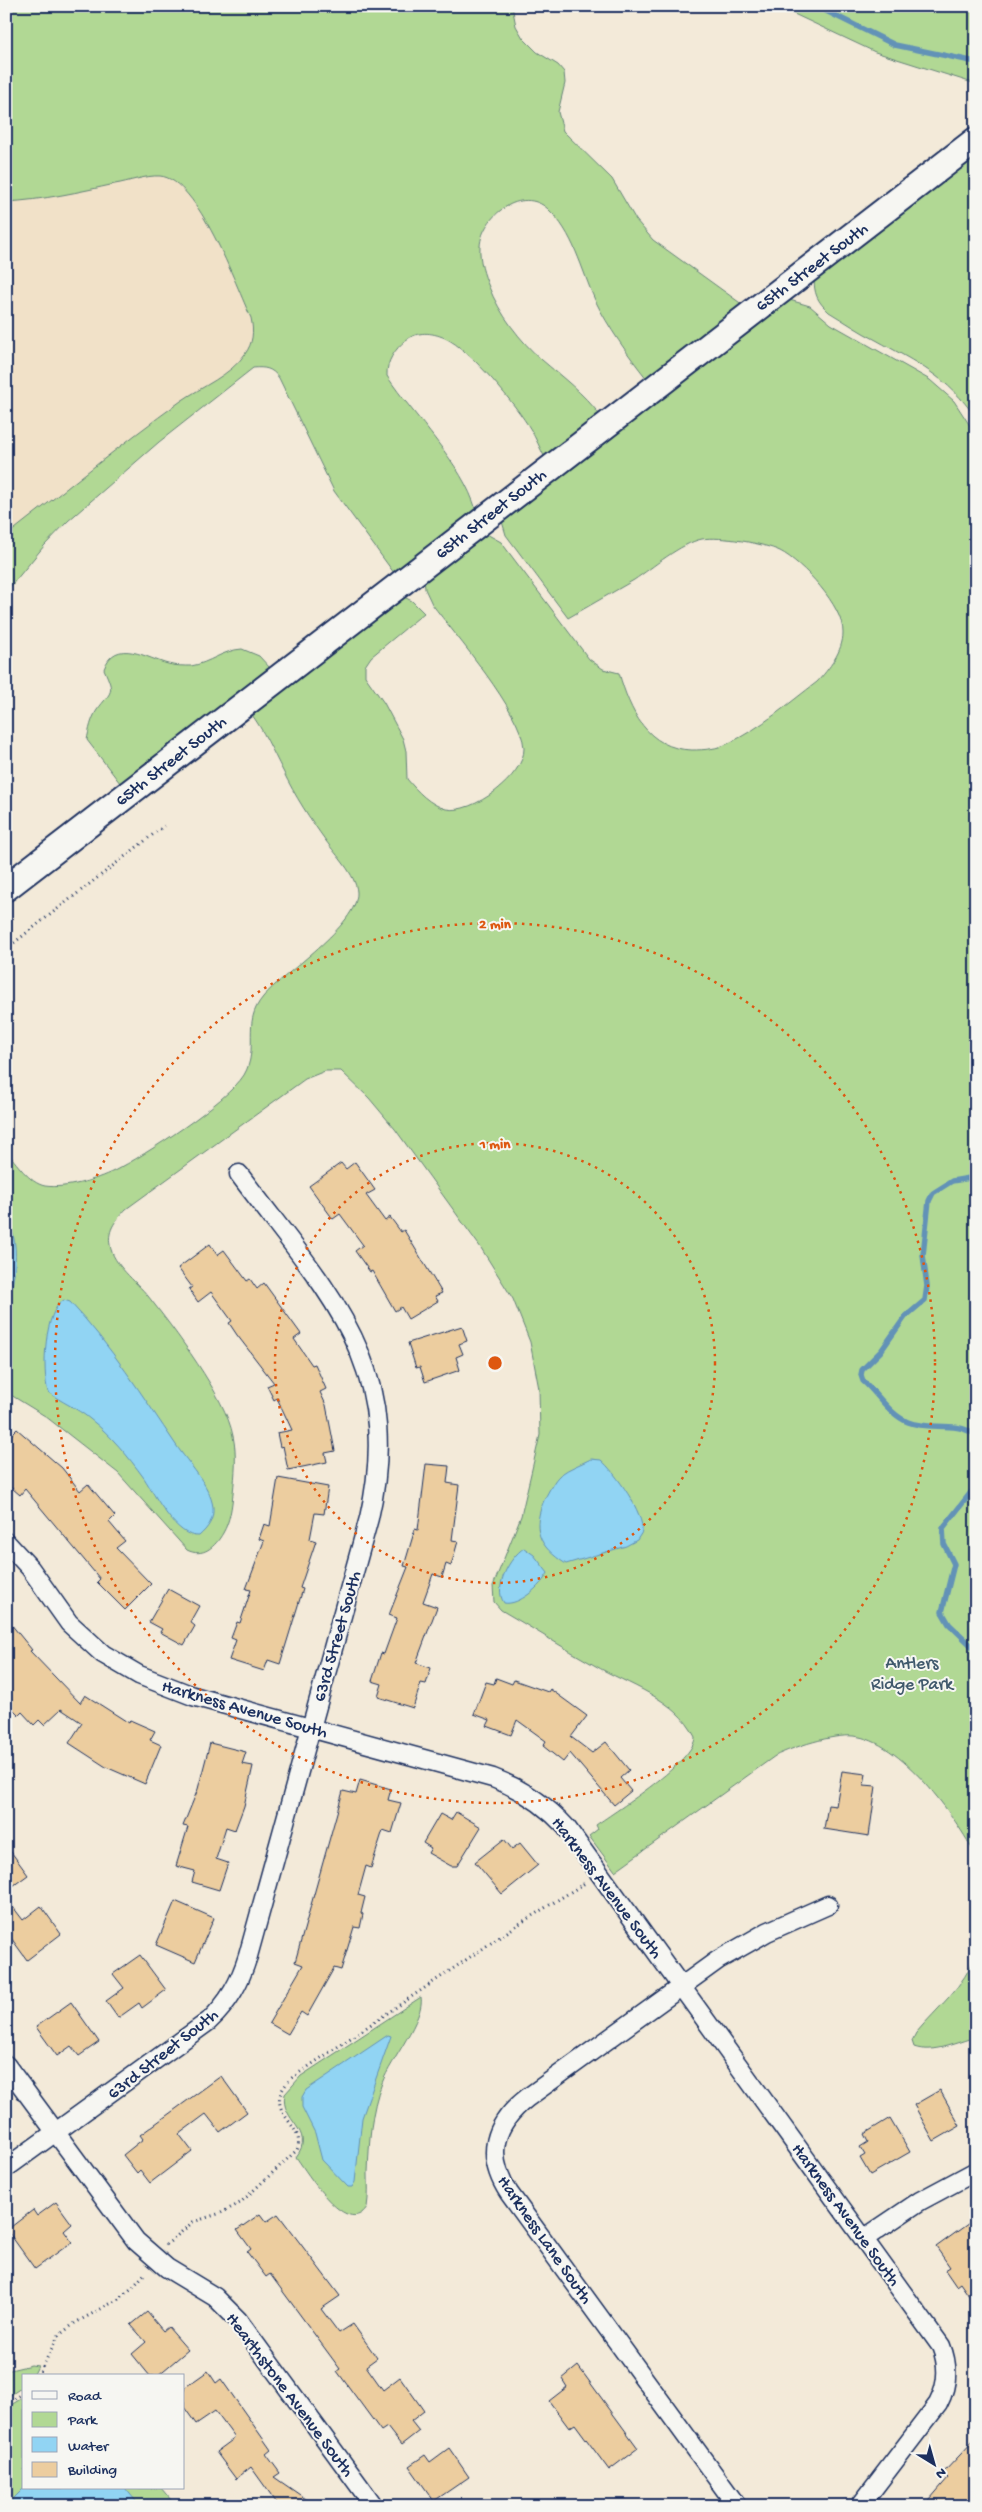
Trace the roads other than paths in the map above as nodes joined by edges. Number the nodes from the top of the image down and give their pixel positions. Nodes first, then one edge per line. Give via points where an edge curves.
1 (976, 140) edge
2 (6, 888) edge
3 (239, 1174) dead end
4 (6, 1542) edge
5 (311, 1727) junction
6 (828, 1905) dead end
7 (682, 1986) junction
8 (6, 2065) edge
9 (56, 2133) junction
10 (6, 2168) edge
11 (976, 2171) edge
12 (865, 2238) junction
13 (374, 2506) edge
14 (736, 2506) edge
15 (860, 2506) edge

1 - 2 street, 65th Street South
3 - 5 street, 63rd Street South via 349,1326 370,1378 377,1414 379,1452 375,1492
4 - 5 street, Harkness Avenue South via 24,1560 69,1623 121,1666 175,1690
5 - 7 street, Harkness Avenue South via 493,1778 538,1800 573,1835
5 - 9 street, 63rd Street South via 248,1956 231,1996 209,2021
6 - 7 street, Harkness Lane South via 753,1939
7 - 12 street, Harkness Avenue South
7 - 14 street, Harkness Lane South via 510,2112 498,2132 495,2157 509,2193
8 - 9 street, Hearthstone Avenue South
9 - 10 street, 63rd Street South
9 - 13 street, Hearthstone Avenue South via 140,2246 167,2268 215,2297 238,2320
11 - 12 street via 907,2209
12 - 15 street, Harkness Avenue South via 941,2346 947,2380 936,2408

